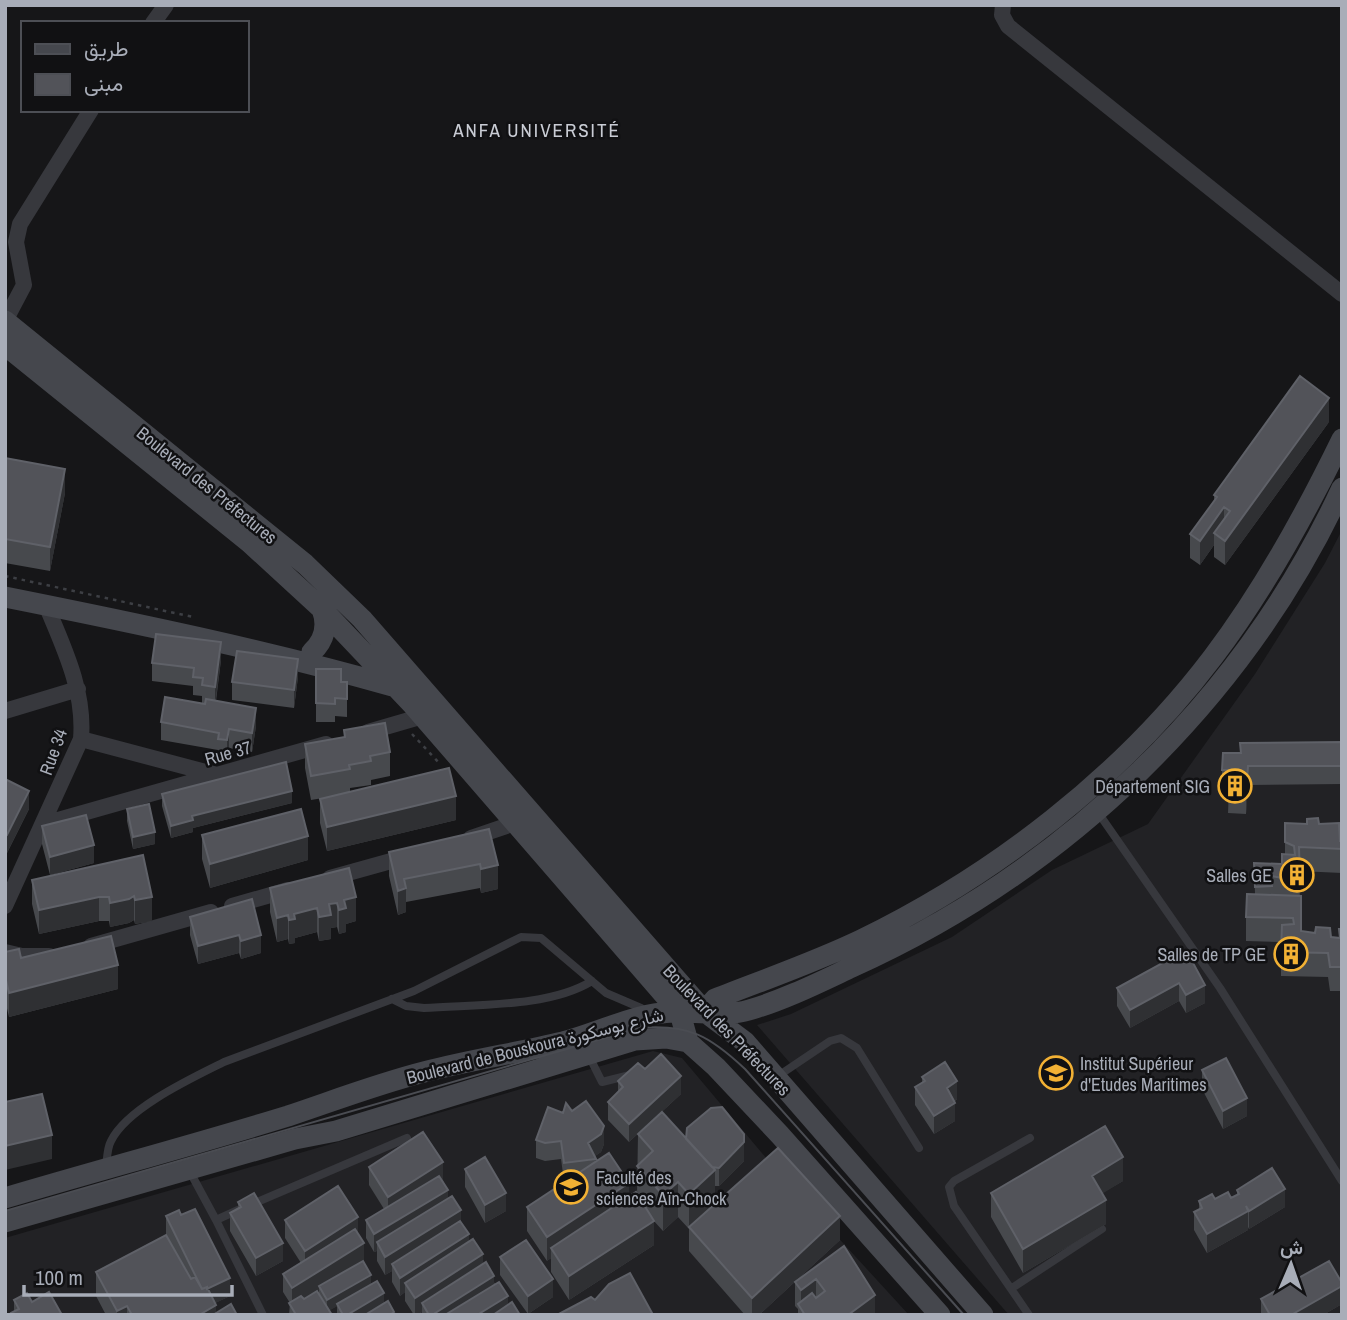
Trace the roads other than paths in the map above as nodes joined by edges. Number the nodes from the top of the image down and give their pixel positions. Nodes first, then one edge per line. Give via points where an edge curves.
1 (166, 5) edge
2 (1003, 5) edge
3 (154, 21) edge
4 (90, 112) edge
5 (1342, 294) edge
6 (5, 321) edge
7 (5, 345) edge
8 (1342, 439) edge
9 (1342, 488) edge
10 (5, 584) edge
11 (5, 597) edge
12 (46, 605) junction
13 (322, 609) junction
14 (312, 652) junction
15 (398, 660) junction
16 (377, 667) junction
17 (407, 684) junction
18 (78, 689) junction
19 (5, 711) edge
20 (423, 716) junction
21 (81, 739) junction
22 (219, 776) junction
23 (1097, 811) junction
24 (516, 823) junction
25 (44, 824) junction
26 (460, 842) edge
27 (419, 853) edge
28 (5, 906) edge
29 (5, 952) edge
30 (643, 971) junction
31 (592, 981) junction
32 (392, 999) junction
33 (748, 1010) junction
34 (704, 1011) junction
35 (638, 1013) junction
36 (680, 1013) junction
37 (688, 1042) junction
38 (745, 1042) junction
39 (588, 1054) junction
40 (645, 1071) edge
41 (776, 1078) junction
42 (407, 1138) dead end
43 (1030, 1138) dead end
44 (919, 1149) dead end
45 (106, 1168) junction
46 (189, 1170) junction
47 (1342, 1181) edge
48 (5, 1198) edge
49 (216, 1220) junction
50 (5, 1223) edge
51 (1102, 1229) dead end
52 (1013, 1288) junction
53 (262, 1315) edge
54 (940, 1315) edge
55 (983, 1315) edge
56 (1029, 1315) edge

1 - 3 street
2 - 5 street via 1008,26
4 - 6 street via 20,224 16,242 24,285
6 - 15 street, Boulevard des Préfectures via 305,564
7 - 13 street, Boulevard des Préfectures via 249,542
8 - 34 street, Boulevard de Bouskoura شارع بوسكورة via 1286,547 1245,613 1175,702 1096,782 1007,852 912,913 816,960 715,999
9 - 23 street via 1265,623 1233,667 1176,734
10 - 14 street
11 - 12 street
12 - 17 street
12 - 18 street, Rue 34
13 - 14 street via 324,635
13 - 16 street, Boulevard des Préfectures
14 - 16 street
15 - 16 street
15 - 17 street, Boulevard des Préfectures
16 - 17 street, Boulevard des Préfectures
17 - 20 street, Boulevard des Préfectures
17 - 34 street, Boulevard des Préfectures
18 - 19 street
18 - 21 street, Rue 34
20 - 22 street, Rue 37
20 - 24 street, Boulevard des Préfectures
21 - 22 street
21 - 25 street, Rue 34
22 - 25 street, Rue 37
23 - 33 street via 1035,861 936,924 876,956
23 - 47 lane via 1220,988
24 - 26 street
24 - 30 street, Boulevard des Préfectures
25 - 28 street, Rue 34
27 - 29 street via 69,952 43,957
30 - 35 street via 645,990
30 - 36 street, Boulevard des Préfectures
31 - 32 lane via 569,993 531,999 424,1008
31 - 32 lane via 546,942 528,935
31 - 35 lane
32 - 45 lane via 197,1076 123,1124 110,1142
33 - 34 street
33 - 38 street
34 - 36 street, Boulevard de Bouskoura شارع بوسكورة
34 - 38 street, Boulevard des Préfectures
35 - 36 street, Boulevard de Bouskoura شارع بوسكورة
35 - 45 street, Boulevard de Bouskoura شارع بوسكورة via 567,1041 412,1075
36 - 37 street, Boulevard des Préfectures
37 - 39 street, Boulevard de Bouskoura شارع بوسكورة via 642,1038
37 - 54 street, Boulevard des Préfectures via 780,1135
38 - 41 street, Boulevard des Préfectures
39 - 40 lane via 601,1082
39 - 46 street, Boulevard de Bouskoura شارع بوسكورة via 336,1131
41 - 44 lane via 841,1038 857,1048
41 - 55 street, Boulevard des Préfectures
42 - 49 lane
43 - 52 lane via 949,1187 954,1206
45 - 48 street, Boulevard de Bouskoura شارع بوسكورة
46 - 49 lane
46 - 50 street, Boulevard de Bouskoura شارع بوسكورة
49 - 53 lane
51 - 52 lane
52 - 56 lane

